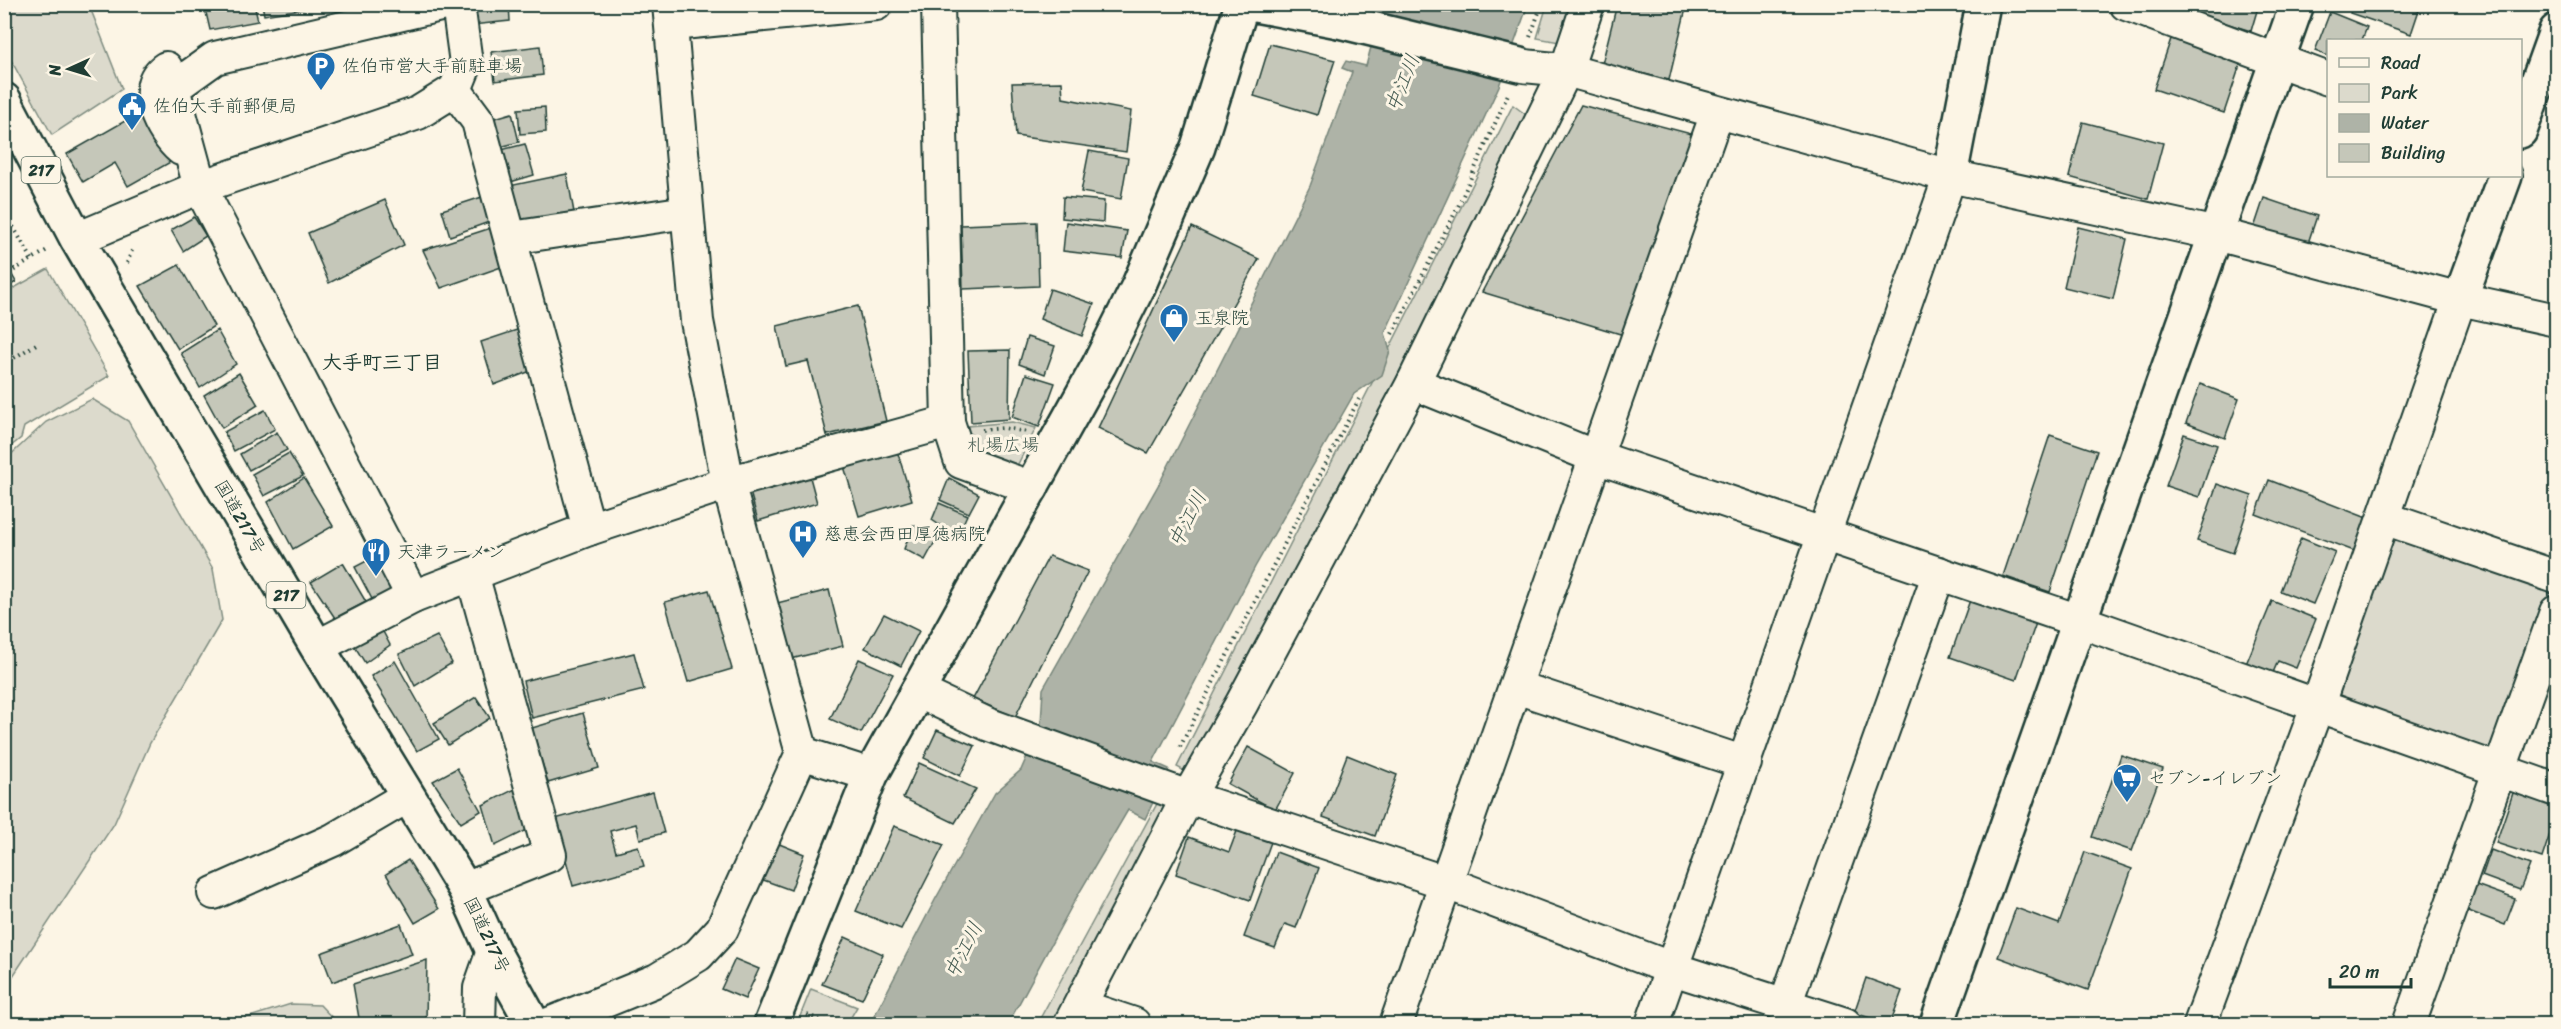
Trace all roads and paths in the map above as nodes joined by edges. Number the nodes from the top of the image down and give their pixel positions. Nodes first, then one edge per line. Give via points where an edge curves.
1 (445, 4) edge
2 (458, 4) edge
3 (876, 4) edge
4 (938, 4) edge
5 (1242, 4) edge
6 (1250, 4) edge
7 (1542, 4) edge
8 (1588, 4) edge
9 (1983, 4) edge
10 (2126, 4) edge
11 (2297, 4) edge
12 (670, 14) edge
13 (2556, 31) edge
14 (2276, 61) junction
15 (1520, 67) junction
16 (1566, 70) junction
17 (2327, 79) edge
18 (455, 90) junction
19 (4, 100) edge
20 (1717, 113) junction
21 (2522, 125) edge
22 (196, 173) junction
23 (1950, 176) junction
24 (2505, 177) edge
25 (4, 211) edge
26 (687, 212) junction
27 (2217, 234) junction
28 (511, 238) junction
29 (65, 243) junction
30 (4, 252) edge
31 (32, 259) junction
32 (14, 270) junction
33 (4, 285) edge
34 (2460, 299) junction
35 (2556, 320) edge
36 (1392, 334) dead end
37 (38, 343) dead end
38 (4, 364) edge
39 (1413, 383) junction
40 (1359, 399) dead end
41 (948, 422) junction
42 (981, 430) dead end
43 (1023, 432) dead end
44 (1596, 457) junction
45 (728, 483) junction
46 (1032, 488) junction
47 (2384, 518) junction
48 (589, 529) junction
49 (1826, 534) junction
50 (1939, 573) junction
51 (472, 574) junction
52 (2556, 577) edge
53 (413, 597) junction
54 (2556, 612) edge
55 (2079, 621) junction
56 (317, 648) junction
57 (1516, 687) junction
58 (917, 691) junction
59 (2317, 707) junction
60 (1179, 749) dead end
61 (802, 753) junction
62 (1745, 763) junction
63 (2499, 771) junction
64 (871, 775) junction
65 (2556, 790) edge
66 (1179, 794) junction
67 (408, 796) junction
68 (1447, 883) junction
69 (465, 889) junction
70 (214, 893) dead end
71 (493, 951) junction
72 (1673, 969) junction
73 (1785, 1005) junction
74 (804, 1014) dead end
75 (1075, 1015) edge
76 (479, 1024) edge
77 (533, 1024) edge
78 (549, 1024) edge
79 (771, 1024) edge
80 (831, 1024) edge
81 (1134, 1024) edge
82 (1396, 1024) edge
83 (1652, 1024) edge
84 (1845, 1024) edge
85 (1937, 1024) edge
86 (2200, 1024) edge
87 (2409, 1024) edge

1 - 22 street via 215,58 173,88
2 - 18 street via 466,63
3 - 12 street
4 - 41 street
5 - 46 main road via 1198,147 1099,365
6 - 15 main road, bridge via 1339,21
7 - 15 path
8 - 16 street
9 - 23 main road
10 - 14 street
11 - 14 main road
12 - 26 street
13 - 21 main road
14 - 17 street
14 - 27 main road
15 - 16 street
15 - 36 path via 1457,209
16 - 20 street
16 - 39 street
18 - 22 street via 418,113
18 - 28 street via 478,121
19 - 29 main road, 国道217号 / 217
20 - 23 street
20 - 44 street
22 - 29 street
22 - 53 street
23 - 27 street
23 - 49 street
24 - 34 main road
25 - 31 path
26 - 28 street
26 - 45 street via 697,321
27 - 34 street
27 - 55 main road
28 - 48 street
29 - 31 path
29 - 56 main road, 国道217号 / 217
30 - 32 path
31 - 32 path
32 - 33 path via 6,275 10,282
34 - 35 street
34 - 47 street
37 - 38 path
39 - 44 street
39 - 66 street via 1242,703
40 - 60 path
41 - 45 street
41 - 46 street via 961,462
42 - 43 path via 1005,428
44 - 49 street
44 - 57 street
45 - 48 street
45 - 61 street
46 - 58 main road
47 - 52 street
47 - 59 street
48 - 51 street
49 - 50 street
49 - 62 street
50 - 55 street
50 - 73 street
51 - 53 street
51 - 69 street via 550,855
53 - 56 street
54 - 63 street
55 - 59 street
55 - 85 main road
56 - 67 main road, 国道217号 / 217
57 - 62 street
57 - 68 street
58 - 64 main road
58 - 66 street via 987,724
59 - 63 street
59 - 86 street
61 - 64 street
61 - 78 street via 722,929 699,955 657,980
62 - 72 street
63 - 65 street
63 - 87 street
64 - 79 main road
66 - 68 street
66 - 75 street
67 - 69 main road, 国道217号 / 217
67 - 70 street via 333,840
68 - 72 street
68 - 82 street
69 - 71 main road, 国道217号 / 217
71 - 76 street via 480,988
71 - 77 main road, 国道217号 / 217
72 - 73 street
72 - 83 street
73 - 84 street
74 - 80 path
75 - 81 street

